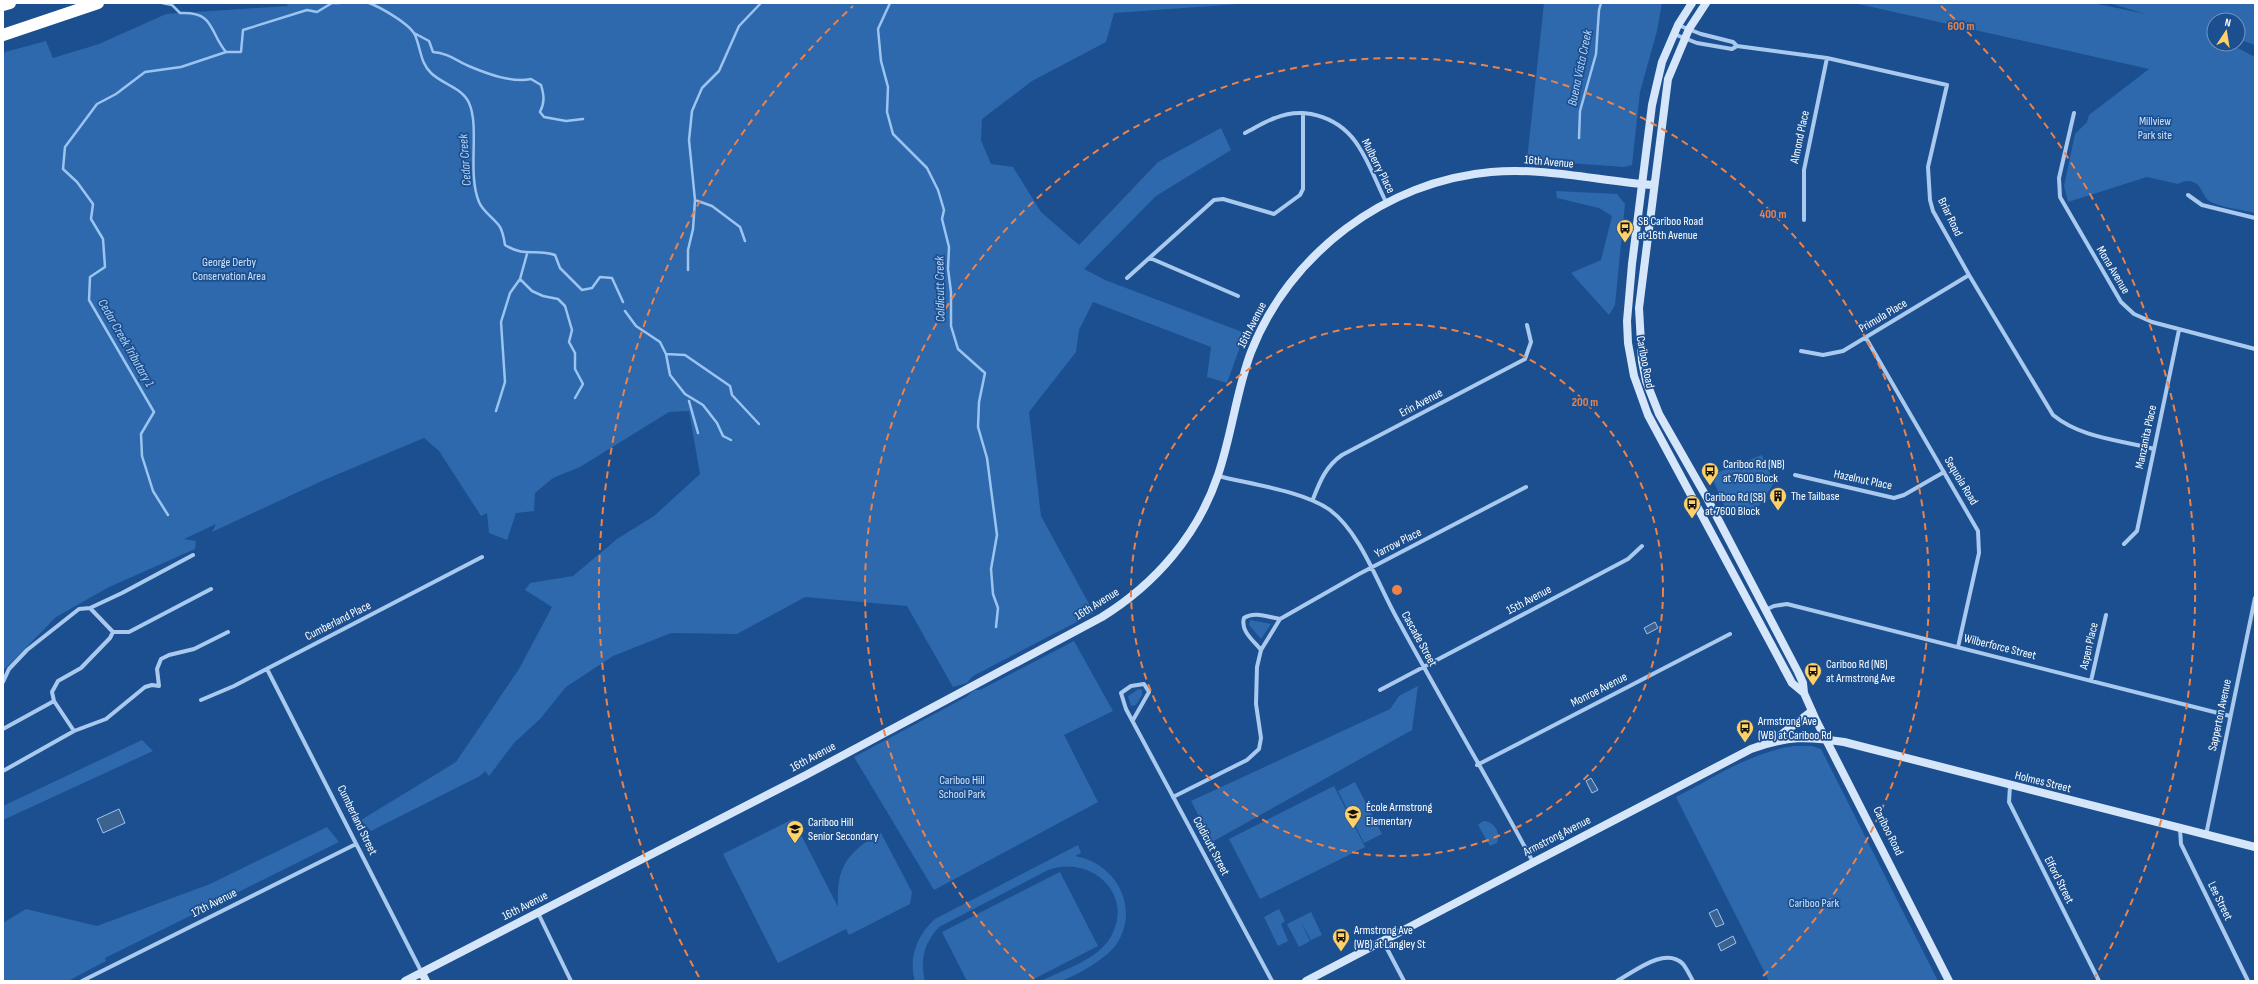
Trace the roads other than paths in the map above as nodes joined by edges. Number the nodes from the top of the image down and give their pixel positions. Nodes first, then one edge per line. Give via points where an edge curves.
1 (10, 3) edge
2 (98, 3) edge
3 (1692, 3) edge
4 (1706, 3) edge
5 (3, 5) edge
6 (1678, 25) junction
7 (1689, 29) junction
8 (1674, 34) junction
9 (3, 35) edge
10 (1686, 39) junction
11 (1737, 46) junction
12 (1827, 58) junction
13 (1303, 113) junction
14 (2074, 113) dead end
15 (1245, 133) dead end
16 (1642, 184) junction
17 (1653, 185) junction
18 (2188, 195) dead end
19 (1386, 202) junction
20 (2255, 218) edge
21 (1804, 220) dead end
22 (1150, 258) junction
23 (1969, 275) junction
24 (1127, 278) dead end
25 (1238, 296) dead end
26 (1527, 325) dead end
27 (2179, 330) junction
28 (1866, 338) junction
29 (2255, 349) edge
30 (1801, 351) dead end
31 (2154, 448) junction
32 (1944, 472) junction
33 (1795, 475) dead end
34 (1218, 476) junction
35 (1526, 488) dead end
36 (1313, 499) junction
37 (2124, 544) dead end
38 (1642, 546) dead end
39 (193, 555) dead end
40 (482, 557) dead end
41 (1371, 568) junction
42 (210, 589) dead end
43 (2255, 598) edge
44 (90, 608) junction
45 (1765, 610) junction
46 (2106, 615) dead end
47 (1280, 619) junction
48 (113, 632) junction
49 (228, 632) dead end
50 (1730, 634) dead end
51 (1958, 647) junction
52 (1261, 650) junction
53 (1424, 667) junction
54 (267, 669) junction
55 (2091, 681) junction
56 (3, 682) edge
57 (1380, 690) dead end
58 (1804, 692) junction
59 (201, 700) dead end
60 (54, 701) junction
61 (1812, 711) junction
62 (2230, 716) junction
63 (1133, 720) junction
64 (3, 729) edge
65 (74, 731) junction
66 (1826, 739) junction
67 (1772, 742) junction
68 (1477, 764) junction
69 (3, 770) edge
70 (2010, 786) junction
71 (1173, 797) junction
72 (2180, 829) junction
73 (2206, 836) junction
74 (356, 844) junction
75 (2255, 847) edge
76 (1533, 862) junction
77 (537, 913) junction
78 (1383, 941) junction
79 (422, 973) junction
80 (82, 981) edge
81 (405, 981) edge
82 (426, 981) edge
83 (572, 981) edge
84 (1272, 981) edge
85 (1306, 981) edge
86 (1404, 981) edge
87 (1617, 981) edge
88 (1693, 981) edge
89 (1949, 981) edge
90 (2099, 981) edge
91 (2248, 981) edge

1 - 5 highway
2 - 9 highway
3 - 6 street, Cariboo Road
4 - 7 street, Cariboo Road
6 - 7 street, Briar Road
6 - 8 street, Cariboo Road
7 - 10 street, Cariboo Road
7 - 11 street, Briar Road via 1733,42
8 - 10 street, Briar Road
8 - 16 street, Cariboo Road via 1662,62 1652,105
10 - 11 street, Briar Road via 1732,49
10 - 17 street, Cariboo Road via 1675,58 1667,84
11 - 12 street, Briar Road
12 - 21 street, Almond Place via 1804,170
12 - 23 street, Briar Road via 1947,85 1928,167 1928,190 1933,210
13 - 15 street, Mulberry Place via 1274,118
13 - 19 street, Mulberry Place via 1327,119 1346,131 1360,149
13 - 22 street via 1300,195 1274,214 1223,199 1214,200
14 - 27 street, Mona Avenue via 2059,178 2062,202 2121,302 2143,319
16 - 17 street, 16th Avenue
16 - 19 street, 16th Avenue via 1530,171 1490,172 1437,182
16 - 58 street, Cariboo Road via 1627,321 1630,358 1639,395 1792,683
17 - 45 street, Cariboo Road via 1639,308 1640,340 1646,380 1659,414 1707,498
18 - 20 street via 2202,205
19 - 34 street, 16th Avenue via 1321,249 1294,278 1275,305 1258,336 1245,368
22 - 24 street
22 - 25 street
23 - 28 street, Primula Place
23 - 31 street, Briar Road via 2053,415 2083,432
26 - 36 street, Erin Avenue via 1531,342 1525,359 1342,455 1323,474
27 - 29 street, Mona Avenue
27 - 31 street, Manzanita Place
28 - 30 street, Primula Place via 1833,354
28 - 32 street, Sequoia Road
31 - 37 street, Manzanita Place via 2137,531
32 - 33 street, Hazelnut Place via 1894,498
32 - 51 street, Sequoia Road via 1975,524 1979,538 1979,553
34 - 36 street, Cascade Street
34 - 77 street, 16th Avenue via 1202,512 1183,542 1149,582 1116,608 806,775
35 - 41 street, Yarrow Place
36 - 41 street, Cascade Street via 1342,521
38 - 53 street, 15th Avenue via 1628,559
39 - 44 street
40 - 54 street, Cumberland Place
41 - 47 street, Yarrow Place
41 - 53 street, Cascade Street
42 - 48 street via 129,632
43 - 62 street, Sapperton Avenue
44 - 48 street
44 - 56 street via 78,608 27,650 9,669
45 - 51 street, Wilberforce Street via 1787,604
45 - 58 street, Cariboo Road via 1803,682
46 - 55 street, Aspen Place
47 - 52 street, Yarrow Place
47 - 52 street via 1256,615 1244,618 1242,624 1245,631
48 - 60 street via 81,668 58,681 52,692
49 - 65 street via 194,649 161,659 157,668 159,686 145,687 106,719
50 - 68 street, Monroe Avenue
51 - 55 street, Wilberforce Street
52 - 71 street, Yarrow Place via 1255,684 1261,734 1259,749 1247,760
53 - 57 street, 15th Avenue
53 - 68 street, Cascade Street
54 - 59 street, Cumberland Place
54 - 74 street, Cumberland Street
55 - 62 street, Wilberforce Street
58 - 61 street, Cariboo Road
60 - 64 street
60 - 65 street
61 - 66 street, Cariboo Road
61 - 67 street
62 - 73 street, Sapperton Avenue
63 - 63 street, Coldicutt Street via 1120,695 1131,686 1144,684 1149,692
63 - 71 street, Coldicutt Street
65 - 69 street
66 - 67 street, Armstrong Avenue via 1799,737
66 - 70 street, Holmes Street
66 - 89 street, Cariboo Road
67 - 76 street, Armstrong Avenue via 1751,749
68 - 76 street, Cascade Street
70 - 72 street, Holmes Street
70 - 90 street, Elford Street via 2009,802
71 - 84 street, Coldicutt Street
72 - 73 street, Holmes Street
72 - 91 street, Lee Street via 2181,844
73 - 75 street, Holmes Street
74 - 79 street, Cumberland Street
74 - 80 street, 17th Avenue
76 - 78 street, Armstrong Avenue
77 - 79 street, 16th Avenue
77 - 83 street
78 - 85 street, Armstrong Avenue
78 - 86 street
79 - 81 street, 16th Avenue
79 - 82 street, Cumberland Street
87 - 88 street via 1657,960 1668,958 1683,964

